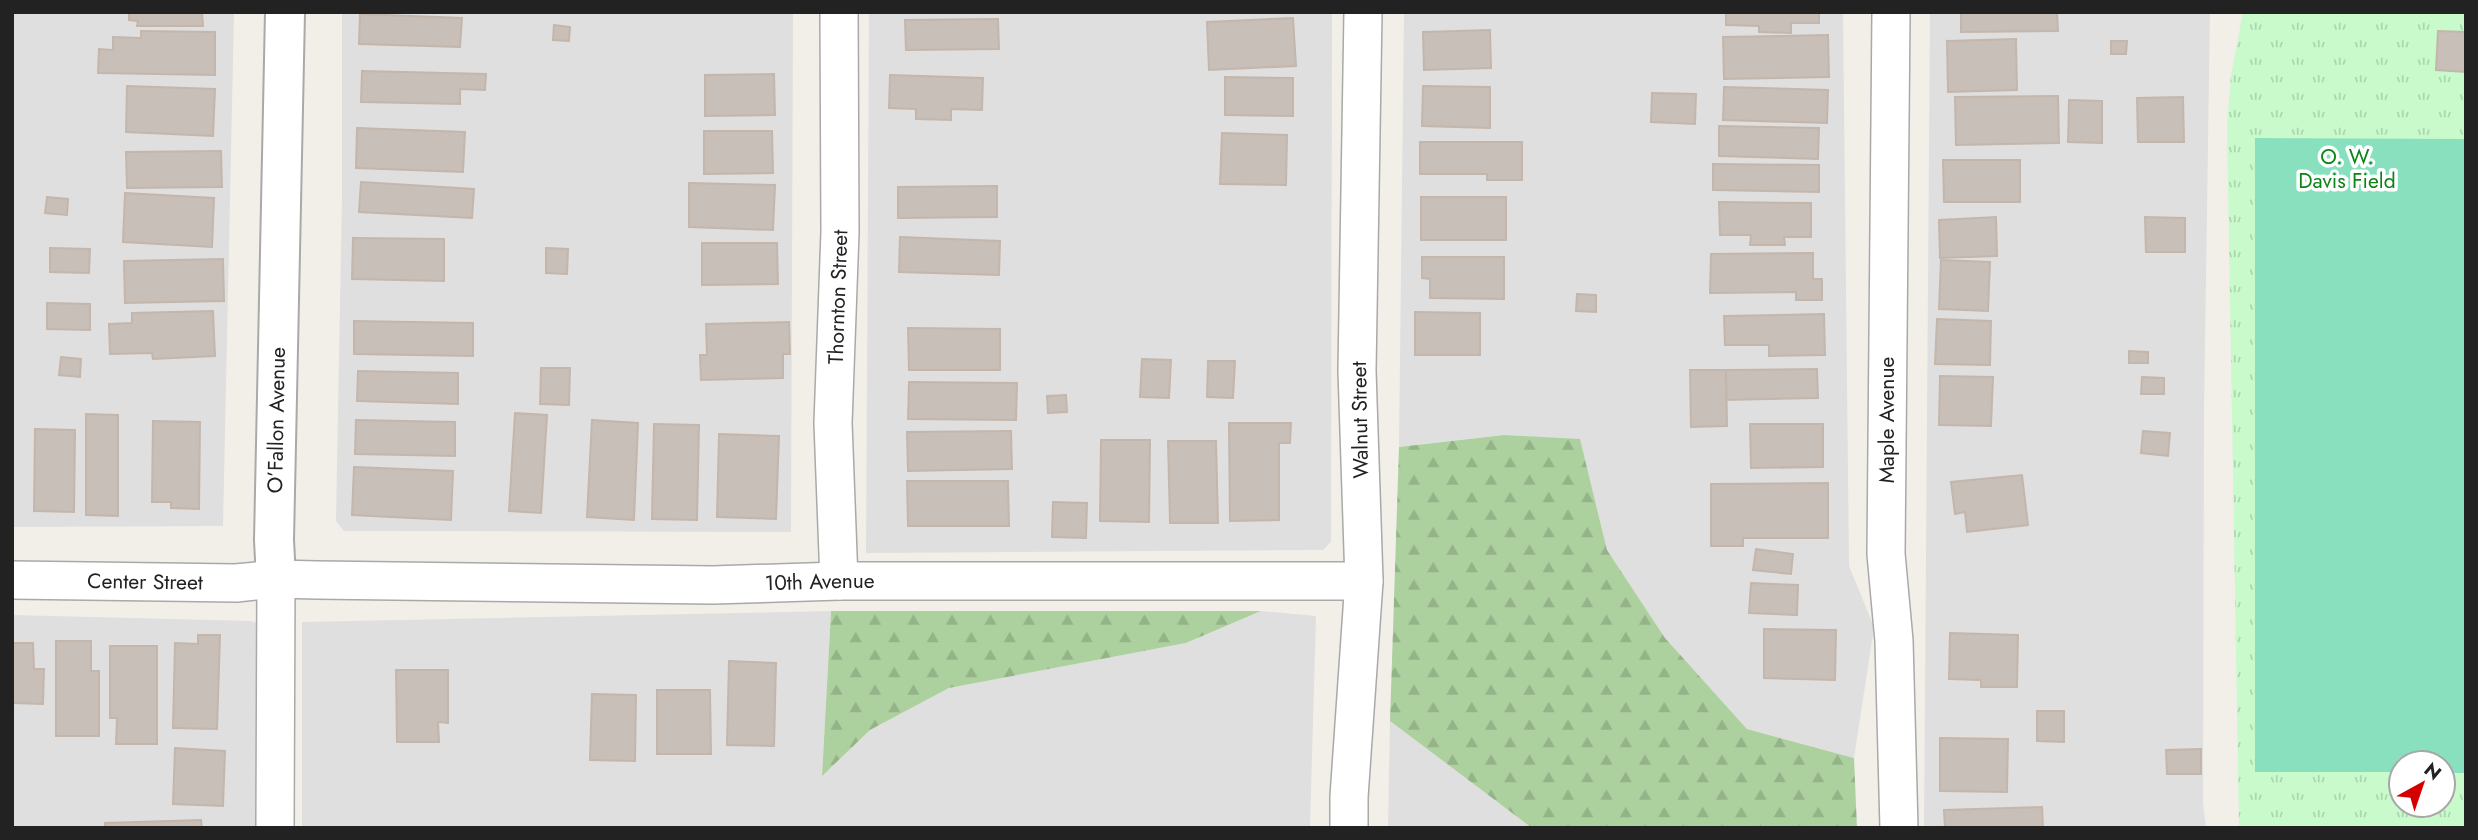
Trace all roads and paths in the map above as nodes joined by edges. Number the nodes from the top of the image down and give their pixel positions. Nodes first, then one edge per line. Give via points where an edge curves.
1 (285, 12) edge
2 (839, 12) edge
3 (1363, 12) edge
4 (1891, 12) edge
5 (276, 579) junction
6 (12, 580) edge
7 (839, 581) junction
8 (1364, 581) junction
9 (275, 828) edge
10 (1349, 828) edge
11 (1899, 828) edge

1 - 5 street, O’Fallon Avenue
2 - 7 street, Thornton Street via 840,232 833,423
3 - 8 street, Walnut Street via 1357,371
4 - 11 street, Maple Avenue via 1886,554 1894,641
5 - 6 street, Center Street via 236,583
5 - 7 street, 10th Avenue via 723,585
5 - 9 street, O’Fallon Avenue
7 - 8 street, 10th Avenue
8 - 10 street, Walnut Street

